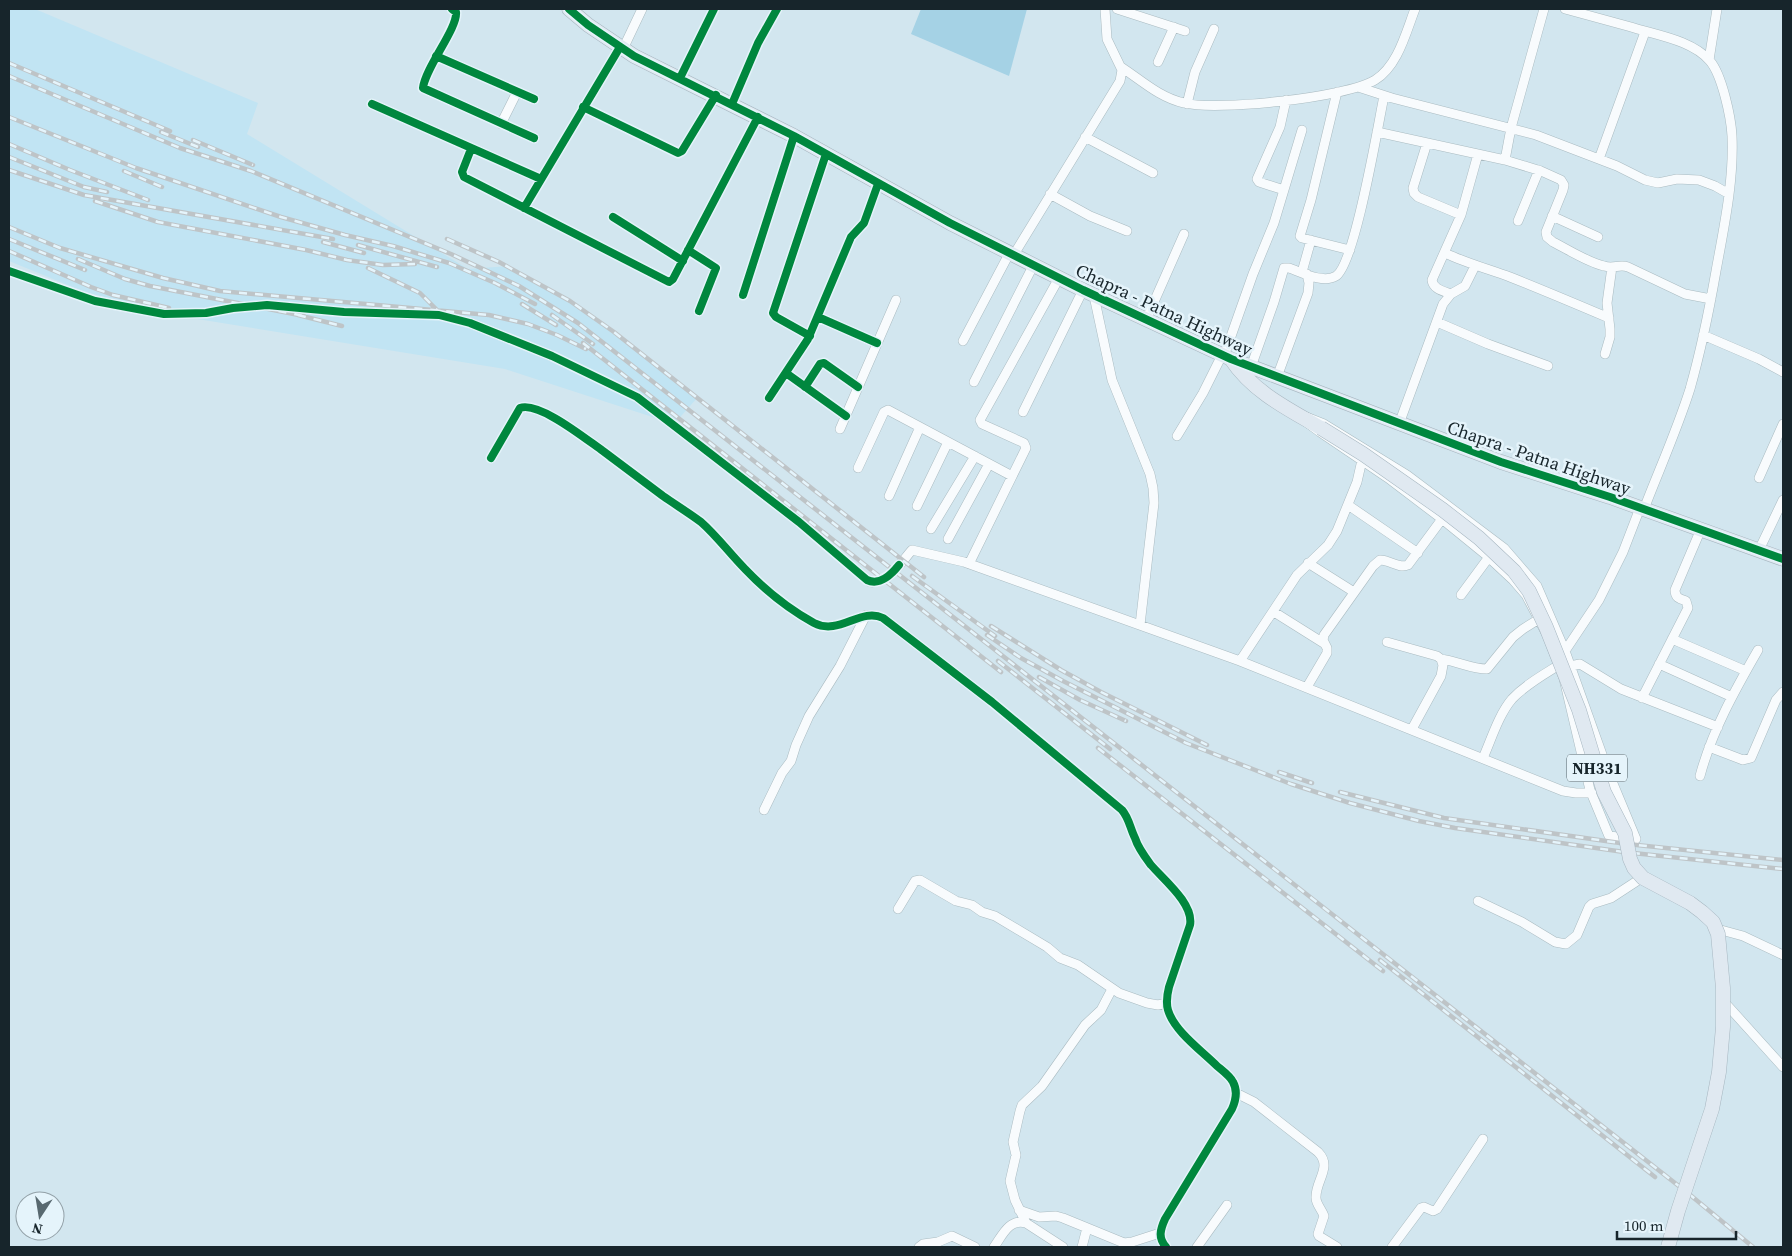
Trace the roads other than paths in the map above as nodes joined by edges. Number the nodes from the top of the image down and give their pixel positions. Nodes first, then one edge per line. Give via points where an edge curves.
1 (452, 9) edge
2 (569, 9) edge
3 (642, 9) edge
4 (714, 9) edge
5 (777, 9) edge
6 (1105, 9) edge
7 (1116, 9) edge
8 (1415, 9) edge
9 (1544, 9) edge
10 (1565, 9) edge
11 (1717, 9) edge
12 (1174, 27) junction
13 (1214, 30) dead end
14 (1185, 31) dead end
15 (1645, 32) junction
16 (622, 48) junction
17 (436, 56) junction
18 (1709, 60) junction
19 (1158, 62) dead end
20 (1121, 67) junction
21 (680, 78) junction
22 (1358, 87) junction
23 (517, 92) junction
24 (1337, 92) junction
25 (716, 96) junction
26 (1384, 96) junction
27 (534, 99) dead end
28 (1286, 100) junction
29 (372, 104) dead end
30 (732, 104) junction
31 (1187, 104) junction
32 (583, 107) junction
33 (758, 117) junction
34 (501, 124) junction
35 (1511, 128) junction
36 (1302, 130) dead end
37 (1376, 132) junction
38 (794, 136) junction
39 (1086, 137) junction
40 (534, 138) dead end
41 (1427, 143) junction
42 (471, 149) junction
43 (826, 154) junction
44 (1478, 154) junction
45 (1599, 159) junction
46 (1505, 160) junction
47 (1539, 170) junction
48 (1153, 173) dead end
49 (541, 179) junction
50 (878, 184) junction
51 (1284, 190) junction
52 (1050, 194) junction
53 (1729, 194) junction
54 (524, 208) junction
55 (1461, 215) junction
56 (1552, 216) junction
57 (612, 218) dead end
58 (1518, 222) dead end
59 (1127, 231) dead end
60 (1184, 234) dead end
61 (1598, 237) dead end
62 (1311, 240) junction
63 (688, 250) junction
64 (1350, 250) junction
65 (1445, 253) junction
66 (1011, 255) junction
67 (683, 261) junction
68 (1033, 266) junction
69 (1475, 266) junction
70 (1612, 267) junction
71 (9, 271) edge
72 (1304, 273) junction
73 (1058, 278) junction
74 (1089, 293) junction
75 (1451, 294) junction
76 (743, 295) dead end
77 (1711, 299) junction
78 (896, 300) dead end
79 (699, 311) dead end
80 (818, 317) junction
81 (1609, 318) junction
82 (1146, 320) junction
83 (1437, 322) junction
84 (1704, 334) junction
85 (810, 336) junction
86 (963, 341) dead end
87 (877, 343) junction
88 (1605, 354) dead end
89 (1226, 357) junction
90 (1548, 366) dead end
91 (1251, 367) junction
92 (1783, 372) edge
93 (786, 373) junction
94 (1277, 377) junction
95 (974, 382) dead end
96 (805, 386) junction
97 (858, 387) junction
98 (769, 398) dead end
99 (1291, 411) junction
100 (1023, 412) dead end
101 (846, 416) junction
102 (1399, 424) junction
103 (1783, 424) edge
104 (920, 426) junction
105 (840, 429) dead end
106 (1177, 436) dead end
107 (948, 442) junction
108 (975, 456) junction
109 (491, 458) dead end
110 (1362, 460) junction
111 (989, 464) junction
112 (858, 468) dead end
113 (1012, 476) junction
114 (1759, 478) dead end
115 (889, 496) dead end
116 (1783, 500) edge
117 (1348, 505) junction
118 (917, 506) dead end
119 (1642, 509) junction
120 (1442, 519) junction
121 (931, 529) dead end
122 (1701, 529) junction
123 (948, 539) dead end
124 (1759, 550) junction
125 (1418, 553) junction
126 (1489, 557) junction
127 (1783, 559) edge
128 (1308, 563) junction
129 (969, 564) junction
130 (1354, 592) junction
131 (1461, 595) dead end
132 (1274, 612) junction
133 (866, 615) junction
134 (1539, 619) junction
135 (1140, 625) junction
136 (1672, 639) junction
137 (1387, 642) dead end
138 (1325, 644) junction
139 (1758, 650) dead end
140 (1565, 651) junction
141 (1441, 659) junction
142 (1240, 661) junction
143 (1659, 664) junction
144 (1559, 665) junction
145 (1570, 666) junction
146 (1746, 671) junction
147 (1307, 687) junction
148 (1783, 692) edge
149 (1732, 697) junction
150 (1642, 698) junction
151 (1718, 728) junction
152 (1412, 729) junction
153 (1709, 747) junction
154 (1483, 758) junction
155 (1700, 776) dead end
156 (1592, 793) junction
157 (764, 810) dead end
158 (1634, 843) junction
159 (1637, 881) junction
160 (1478, 901) dead end
161 (898, 910) dead end
162 (1721, 930) junction
163 (1783, 955) edge
164 (1112, 989) junction
165 (1167, 1003) junction
166 (1728, 1006) junction
167 (1783, 1067) edge
168 (1236, 1093) junction
169 (1483, 1139) dead end
170 (1692, 1188) junction
171 (1686, 1204) junction
172 (1227, 1205) dead end
173 (1020, 1210) junction
174 (1026, 1223) junction
175 (1087, 1228) junction
176 (1160, 1233) junction
177 (919, 1247) edge
178 (975, 1247) edge
179 (994, 1247) edge
180 (1062, 1247) edge
181 (1082, 1247) edge
182 (1166, 1247) edge
183 (1197, 1247) edge
184 (1337, 1247) edge
185 (1392, 1247) edge
186 (1663, 1247) edge
187 (1668, 1247) edge
188 (1675, 1247) edge

1 - 17 street via 456,12 456,20
2 - 16 highway, Chapra - Patna Highway
3 - 16 street
4 - 21 street
5 - 30 street
6 - 20 street via 1107,39
7 - 12 street
8 - 22 street via 1392,62 1375,80
9 - 35 street
10 - 15 street
11 - 18 street
12 - 14 street
12 - 19 street
13 - 31 street via 1195,72
15 - 18 street via 1688,45
15 - 45 street
16 - 21 highway, Chapra - Patna Highway
16 - 32 street
17 - 23 street
17 - 34 street via 424,89
18 - 53 street via 1720,78 1731,122
20 - 31 street via 1160,93
20 - 39 street via 1120,81
21 - 25 highway, Chapra - Patna Highway
22 - 24 street
22 - 26 street
23 - 27 street
23 - 34 street
24 - 28 street
24 - 62 street via 1300,235
25 - 30 highway, Chapra - Patna Highway
25 - 32 street via 678,153
26 - 35 street
26 - 37 street
28 - 31 street via 1224,106
28 - 51 street via 1281,123 1257,179
29 - 42 street
30 - 33 highway, Chapra - Patna Highway
32 - 49 street
33 - 38 highway, Chapra - Patna Highway
33 - 63 street
34 - 40 street
35 - 45 street
35 - 46 street
36 - 51 street
37 - 41 street
37 - 64 street
38 - 43 highway, Chapra - Patna Highway
38 - 76 street
39 - 48 street
39 - 52 street
41 - 44 street
41 - 55 street via 1414,194
42 - 49 street
42 - 54 street via 462,172 464,177
43 - 50 highway, Chapra - Patna Highway
43 - 85 street via 773,313
44 - 46 street
44 - 55 street
45 - 53 street via 1653,183 1677,178 1699,180
46 - 47 street
47 - 56 street via 1564,185
47 - 58 street
49 - 54 street
50 - 66 highway, Chapra - Patna Highway
50 - 80 street via 866,219 851,237
51 - 89 street
52 - 59 street via 1090,216
52 - 66 street
53 - 77 street
54 - 67 street via 664,281 672,281
55 - 65 street
56 - 61 street
56 - 70 street via 1547,238 1600,265
57 - 67 street
60 - 82 street
62 - 64 street
62 - 72 street
63 - 67 street
63 - 79 street via 716,268
64 - 72 street via 1344,267 1336,276 1326,279
65 - 69 street
65 - 75 street via 1432,284
66 - 68 highway, Chapra - Patna Highway
66 - 86 street
68 - 73 highway, Chapra - Patna Highway
68 - 95 street
69 - 75 street via 1465,286
69 - 81 street
70 - 77 street via 1622,265 1685,294
70 - 81 street via 1607,303
71 - 129 street via 94,301 164,314 206,313 267,305 460,319 552,356 637,397 800,522 867,580 878,582 890,575 912,550
72 - 91 street via 1286,267 1283,269
72 - 94 street via 1308,293
73 - 74 highway, Chapra - Patna Highway
73 - 113 street via 980,420 1026,445
74 - 82 highway, Chapra - Patna Highway
74 - 100 street
74 - 135 street via 1112,380 1153,488
75 - 83 street via 1443,304
77 - 84 street
78 - 87 street
80 - 85 street
80 - 87 street
81 - 88 street via 1610,337
82 - 89 highway, Chapra - Patna Highway
83 - 90 street
83 - 102 street
84 - 92 street
84 - 119 street via 1684,407
85 - 93 street
87 - 97 street
89 - 91 highway, Chapra - Patna Highway
89 - 99 highway, NH331 via 1258,390
89 - 106 street
91 - 94 highway, Chapra - Patna Highway
93 - 96 street
93 - 98 street
94 - 102 highway, Chapra - Patna Highway
96 - 97 street via 824,363
96 - 101 street
97 - 101 street
99 - 110 street
99 - 140 street via 1324,424 1385,461 1504,548 1537,586
99 - 187 highway, NH331, bridge via 1363,454 1443,510 1514,571 1529,591 1546,627 1579,710 1604,792 1625,833 1634,868 1643,878 1690,903 1713,922 1718,934 1723,988 1720,1072 1712,1109
101 - 105 street
102 - 119 highway, Chapra - Patna Highway
103 - 114 street
104 - 107 street
104 - 112 street via 886,410
104 - 115 street
107 - 108 street
107 - 118 street
108 - 111 street
108 - 121 street
109 - 133 street via 520,408 536,409 582,435 697,520 746,571 777,598 814,623 841,625
110 - 117 street
110 - 120 street
111 - 113 street
111 - 123 street
113 - 129 street
116 - 124 street
117 - 125 street
117 - 128 street via 1331,540
119 - 122 highway, Chapra - Patna Highway
119 - 140 street via 1600,600
120 - 125 street
120 - 126 street
122 - 124 highway, Chapra - Patna Highway
122 - 136 street via 1675,590 1677,597 1688,605
124 - 127 highway, Chapra - Patna Highway
125 - 130 street via 1406,567 1388,560 1377,561
126 - 131 street
126 - 134 street via 1526,596
128 - 130 street
128 - 132 street
129 - 135 street
130 - 138 street via 1324,636
132 - 138 street
132 - 142 street
133 - 157 street via 809,716 791,761
133 - 165 street via 886,620 1050,748 1126,815 1142,852 1191,914
134 - 141 street via 1523,628 1487,669
134 - 144 street
135 - 142 street
136 - 143 street
136 - 146 street
137 - 141 street
138 - 147 street via 1327,653
139 - 146 street
140 - 145 street
141 - 152 street via 1441,676
142 - 147 street
143 - 149 street
143 - 150 street
144 - 154 street via 1513,698
144 - 156 street
145 - 150 street via 1580,664 1621,690
145 - 158 street via 1636,839
146 - 149 street
147 - 152 street
148 - 153 street via 1776,700 1751,758 1743,760
149 - 151 street
150 - 151 street
151 - 153 street
152 - 154 street
153 - 155 street
154 - 156 street via 1563,791
156 - 158 street via 1609,836
158 - 159 street via 1622,848
158 - 162 street via 1639,866 1646,875 1692,899 1716,919
159 - 160 street via 1611,898 1592,904 1577,935 1566,944 1554,942
159 - 170 street via 1688,906 1708,925 1715,949 1718,987 1714,1071 1698,1133 1680,1184
161 - 164 street via 915,881 920,880 956,901 995,916 1060,958 1078,964
162 - 163 street via 1744,936
162 - 166 street
164 - 165 street via 1147,1003
164 - 173 street via 1104,1006 1085,1025 1042,1086 1021,1108 1013,1142 1016,1155 1010,1181
165 - 168 street via 1171,1018 1228,1076
166 - 167 street
166 - 170 street via 1724,1073
168 - 176 street via 1232,1108 1165,1219
168 - 184 street via 1254,1102 1324,1158 1316,1197 1324,1216 1318,1235
169 - 185 street via 1437,1209 1421,1208
170 - 171 street
171 - 186 street via 1677,1200
171 - 188 street
172 - 183 street
173 - 174 street
173 - 175 street via 1039,1217 1059,1217
174 - 179 street via 1010,1225
174 - 180 street
175 - 176 street via 1124,1243
175 - 181 street
176 - 182 street
177 - 178 street via 952,1236

